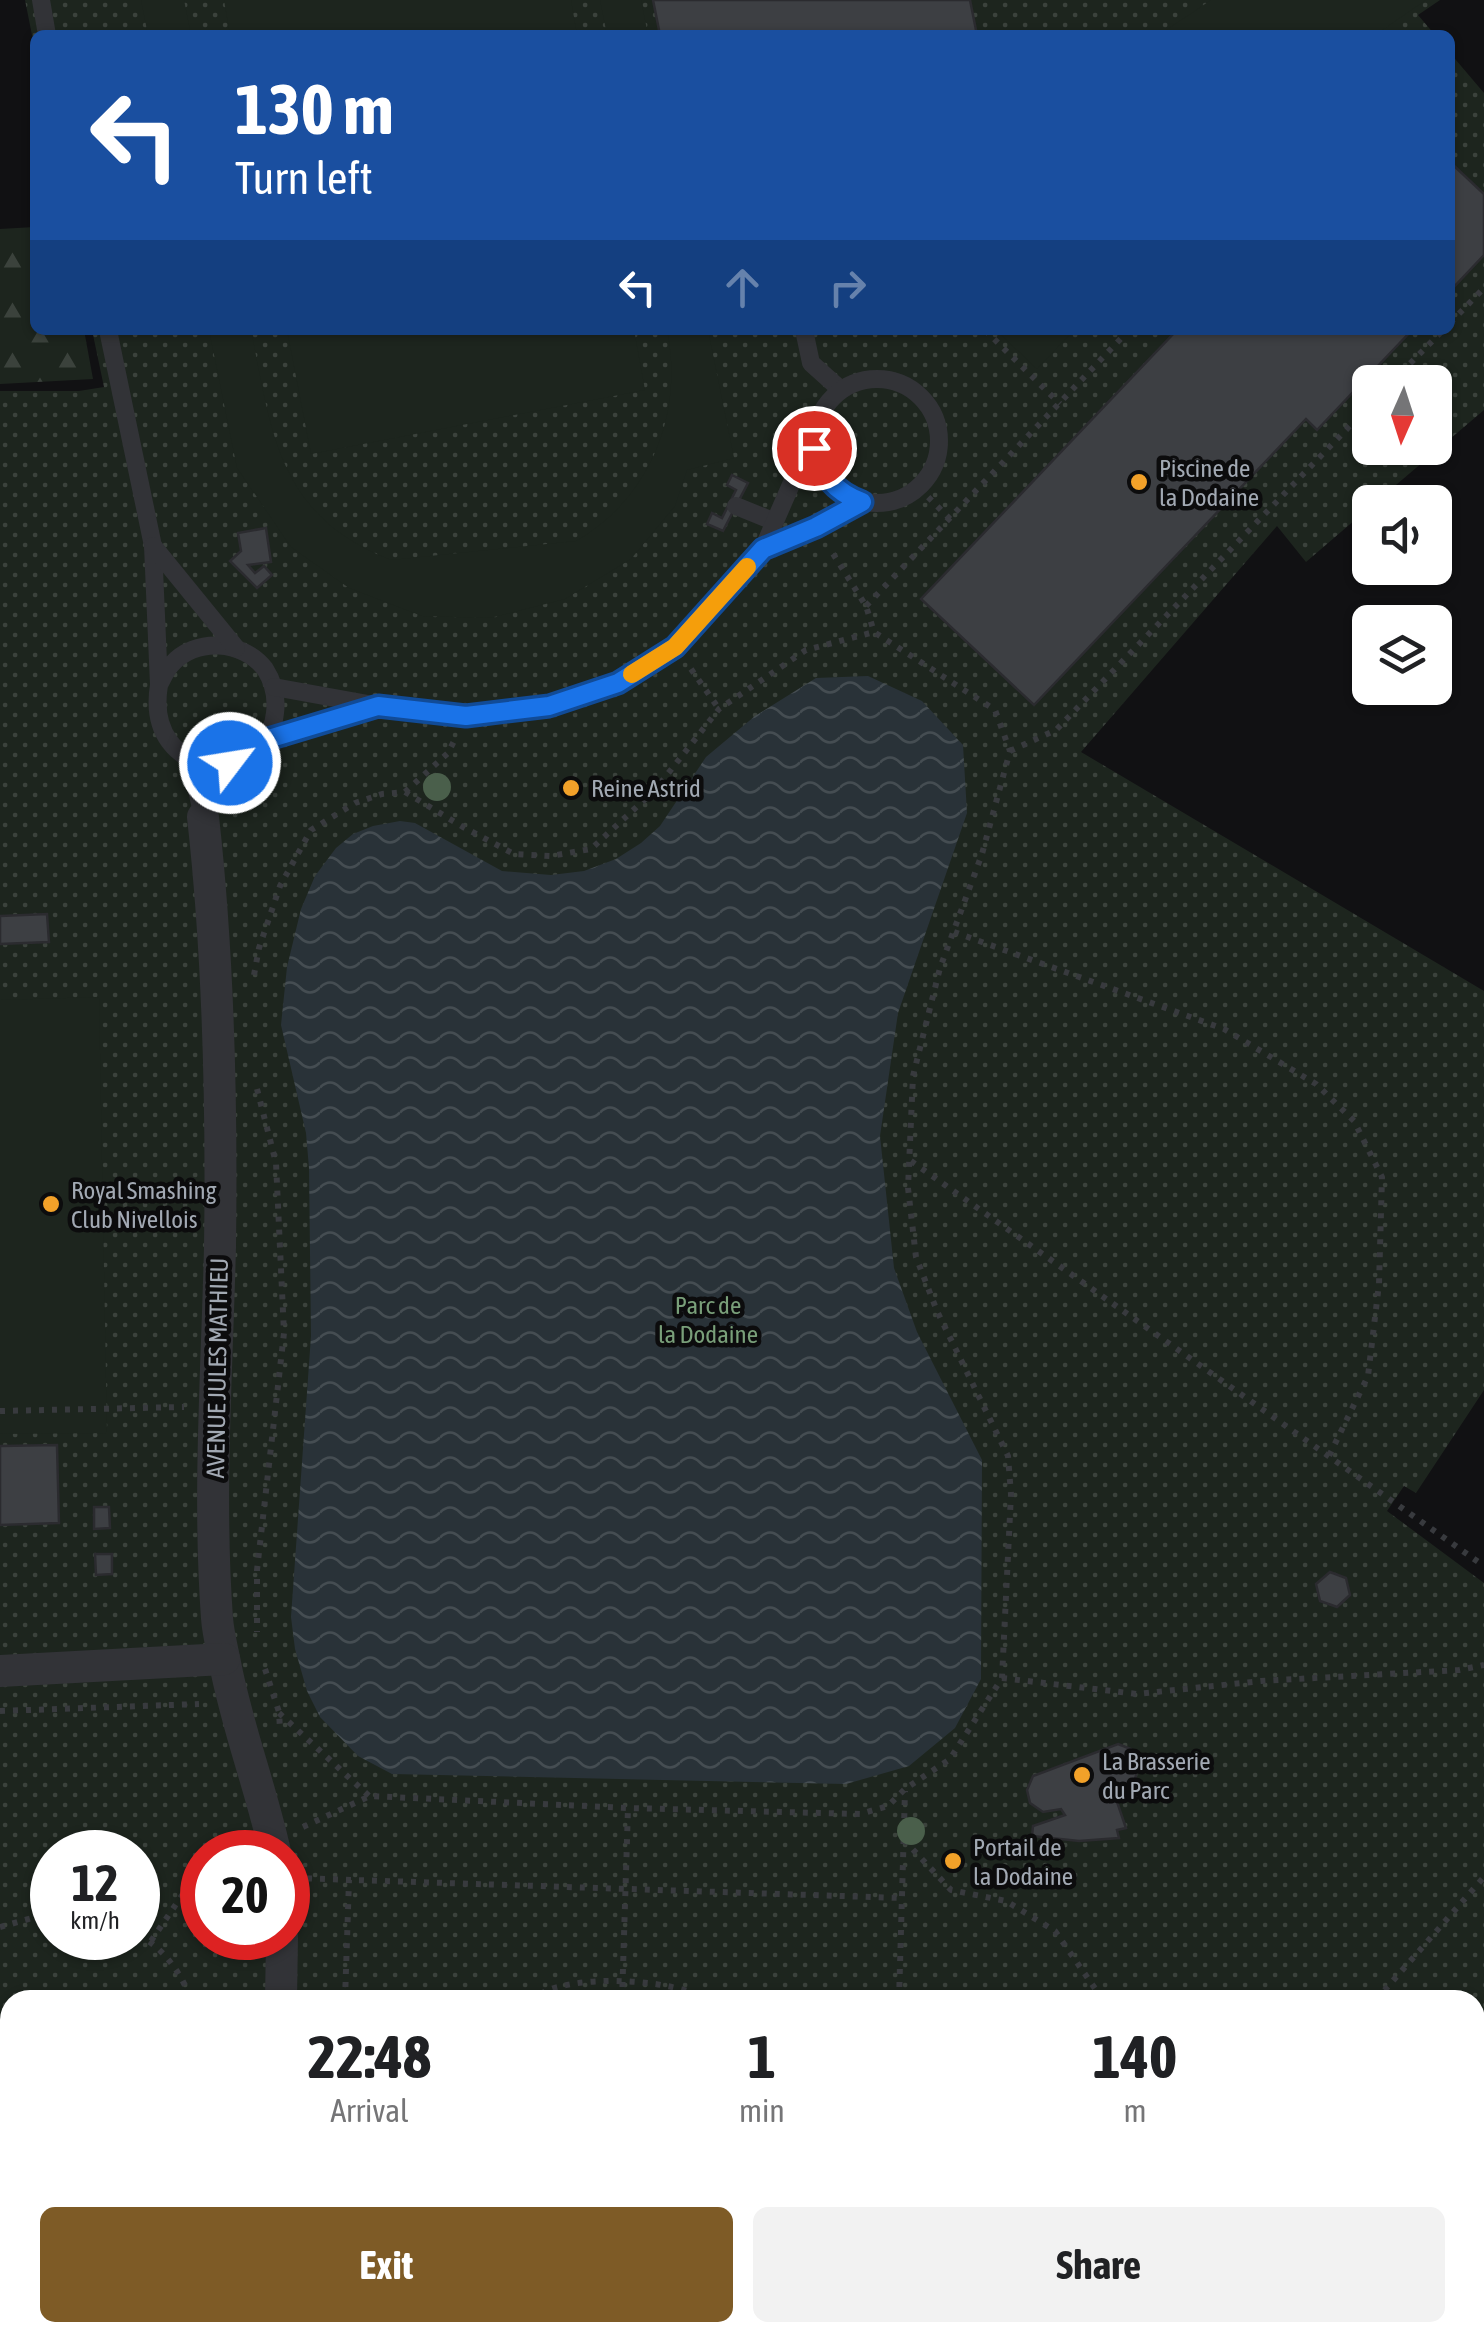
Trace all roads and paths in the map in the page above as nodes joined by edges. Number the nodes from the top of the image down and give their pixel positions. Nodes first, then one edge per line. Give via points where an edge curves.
1 (40, 0) edge
2 (46, 30) edge
3 (1484, 288) edge
4 (1455, 318) edge
5 (109, 335) edge
6 (805, 335) edge
7 (989, 335) edge
8 (1125, 335) edge
9 (1438, 335) edge
10 (1409, 365) edge
11 (841, 390) junction
12 (1060, 404) junction
13 (1352, 424) edge
14 (816, 427) junction
15 (919, 488) junction
16 (728, 502) dead end
17 (862, 502) junction
18 (950, 520) junction
19 (773, 521) junction
20 (816, 527) junction
21 (153, 546) junction
22 (763, 549) junction
23 (866, 606) junction
24 (874, 632) junction
25 (675, 647) junction
26 (236, 648) junction
27 (159, 685) junction
28 (274, 687) junction
29 (378, 706) junction
30 (719, 709) junction
31 (466, 716) junction
32 (265, 740) junction
33 (1010, 751) junction
34 (190, 759) junction
35 (230, 763) junction
36 (405, 792) junction
37 (203, 817) junction
38 (954, 932) junction
39 (252, 982) dead end
40 (256, 1088) dead end
41 (910, 1161) junction
42 (216, 1406) junction
43 (0, 1411) edge
44 (1329, 1456) junction
45 (1484, 1566) edge
46 (257, 1642) dead end
47 (224, 1659) junction
48 (262, 1660) dead end
49 (1484, 1665) edge
50 (0, 1671) edge
51 (1002, 1678) junction
52 (232, 1702) junction
53 (0, 1711) edge
54 (278, 1712) junction
55 (281, 1732) dead end
56 (906, 1789) junction
57 (370, 1796) junction
58 (628, 1808) junction
59 (277, 1830) edge
60 (306, 1830) edge
61 (904, 1840) junction
62 (1484, 1877) edge
63 (310, 1879) edge
64 (349, 1880) junction
65 (626, 1889) junction
66 (902, 1898) junction
67 (180, 1899) edge
68 (30, 1919) edge
69 (0, 1927) edge
70 (160, 1929) edge
71 (160, 1950) edge
72 (282, 1960) edge
73 (623, 1979) junction
74 (187, 1990) edge
75 (281, 1990) edge
76 (345, 1990) edge
77 (550, 1990) edge
78 (622, 1990) edge
79 (681, 1990) edge
80 (899, 1990) edge
81 (1096, 1990) edge
82 (1385, 1990) edge

1 - 2 lane
3 - 4 path
5 - 21 lane
6 - 11 lane via 810,363
7 - 12 path
8 - 12 path
9 - 10 path
11 - 14 lane
11 - 15 lane via 860,380 898,382 931,410 939,452
12 - 18 path
13 - 33 path via 1056,730
14 - 17 lane via 820,469 832,486
14 - 19 lane
15 - 17 lane via 884,503
15 - 18 path
16 - 19 lane
17 - 20 lane
18 - 23 path
19 - 22 lane
20 - 22 lane
20 - 23 path
21 - 26 lane
21 - 27 lane
22 - 25 lane
23 - 24 path
24 - 30 path via 806,650
24 - 33 path via 994,710
25 - 30 path
25 - 31 lane via 618,683 549,706
26 - 27 lane via 214,644 187,652
26 - 28 lane via 264,668
27 - 34 lane via 163,734
28 - 29 lane
28 - 32 lane via 274,722
29 - 31 lane
29 - 32 lane
30 - 36 path via 654,790 591,849 514,854
31 - 36 path via 448,753
32 - 35 lane
33 - 38 path
34 - 35 lane
34 - 37 lane
35 - 37 lane
36 - 39 path via 355,803 311,830 280,886
37 - 42 street, AVENUE JULES MATHIEU via 220,1046
38 - 41 path via 913,1076
38 - 44 path via 1224,1029 1316,1084 1354,1121 1382,1176 1379,1284 1368,1376
40 - 46 path via 276,1163 284,1333 257,1570
41 - 44 path
41 - 51 path via 916,1257 1008,1456
42 - 43 path
42 - 47 street, AVENUE JULES MATHIEU via 213,1517
44 - 45 path
47 - 50 street
47 - 52 street, AVENUE JULES MATHIEU
48 - 54 path
49 - 51 path via 1138,1694
51 - 56 path via 950,1759
52 - 53 path
52 - 59 street, AVENUE JULES MATHIEU
54 - 55 path
54 - 57 path
56 - 58 path via 888,1806 860,1814
56 - 61 path
57 - 58 path
57 - 60 path
58 - 65 path
61 - 66 path
61 - 81 path via 951,1890 1006,1901 1055,1931
62 - 82 path
63 - 64 path
64 - 65 path
64 - 76 path
65 - 66 path
65 - 73 path
66 - 80 path
67 - 70 path
68 - 69 path
71 - 74 path
72 - 75 street
73 - 77 path
73 - 78 path
73 - 79 path

